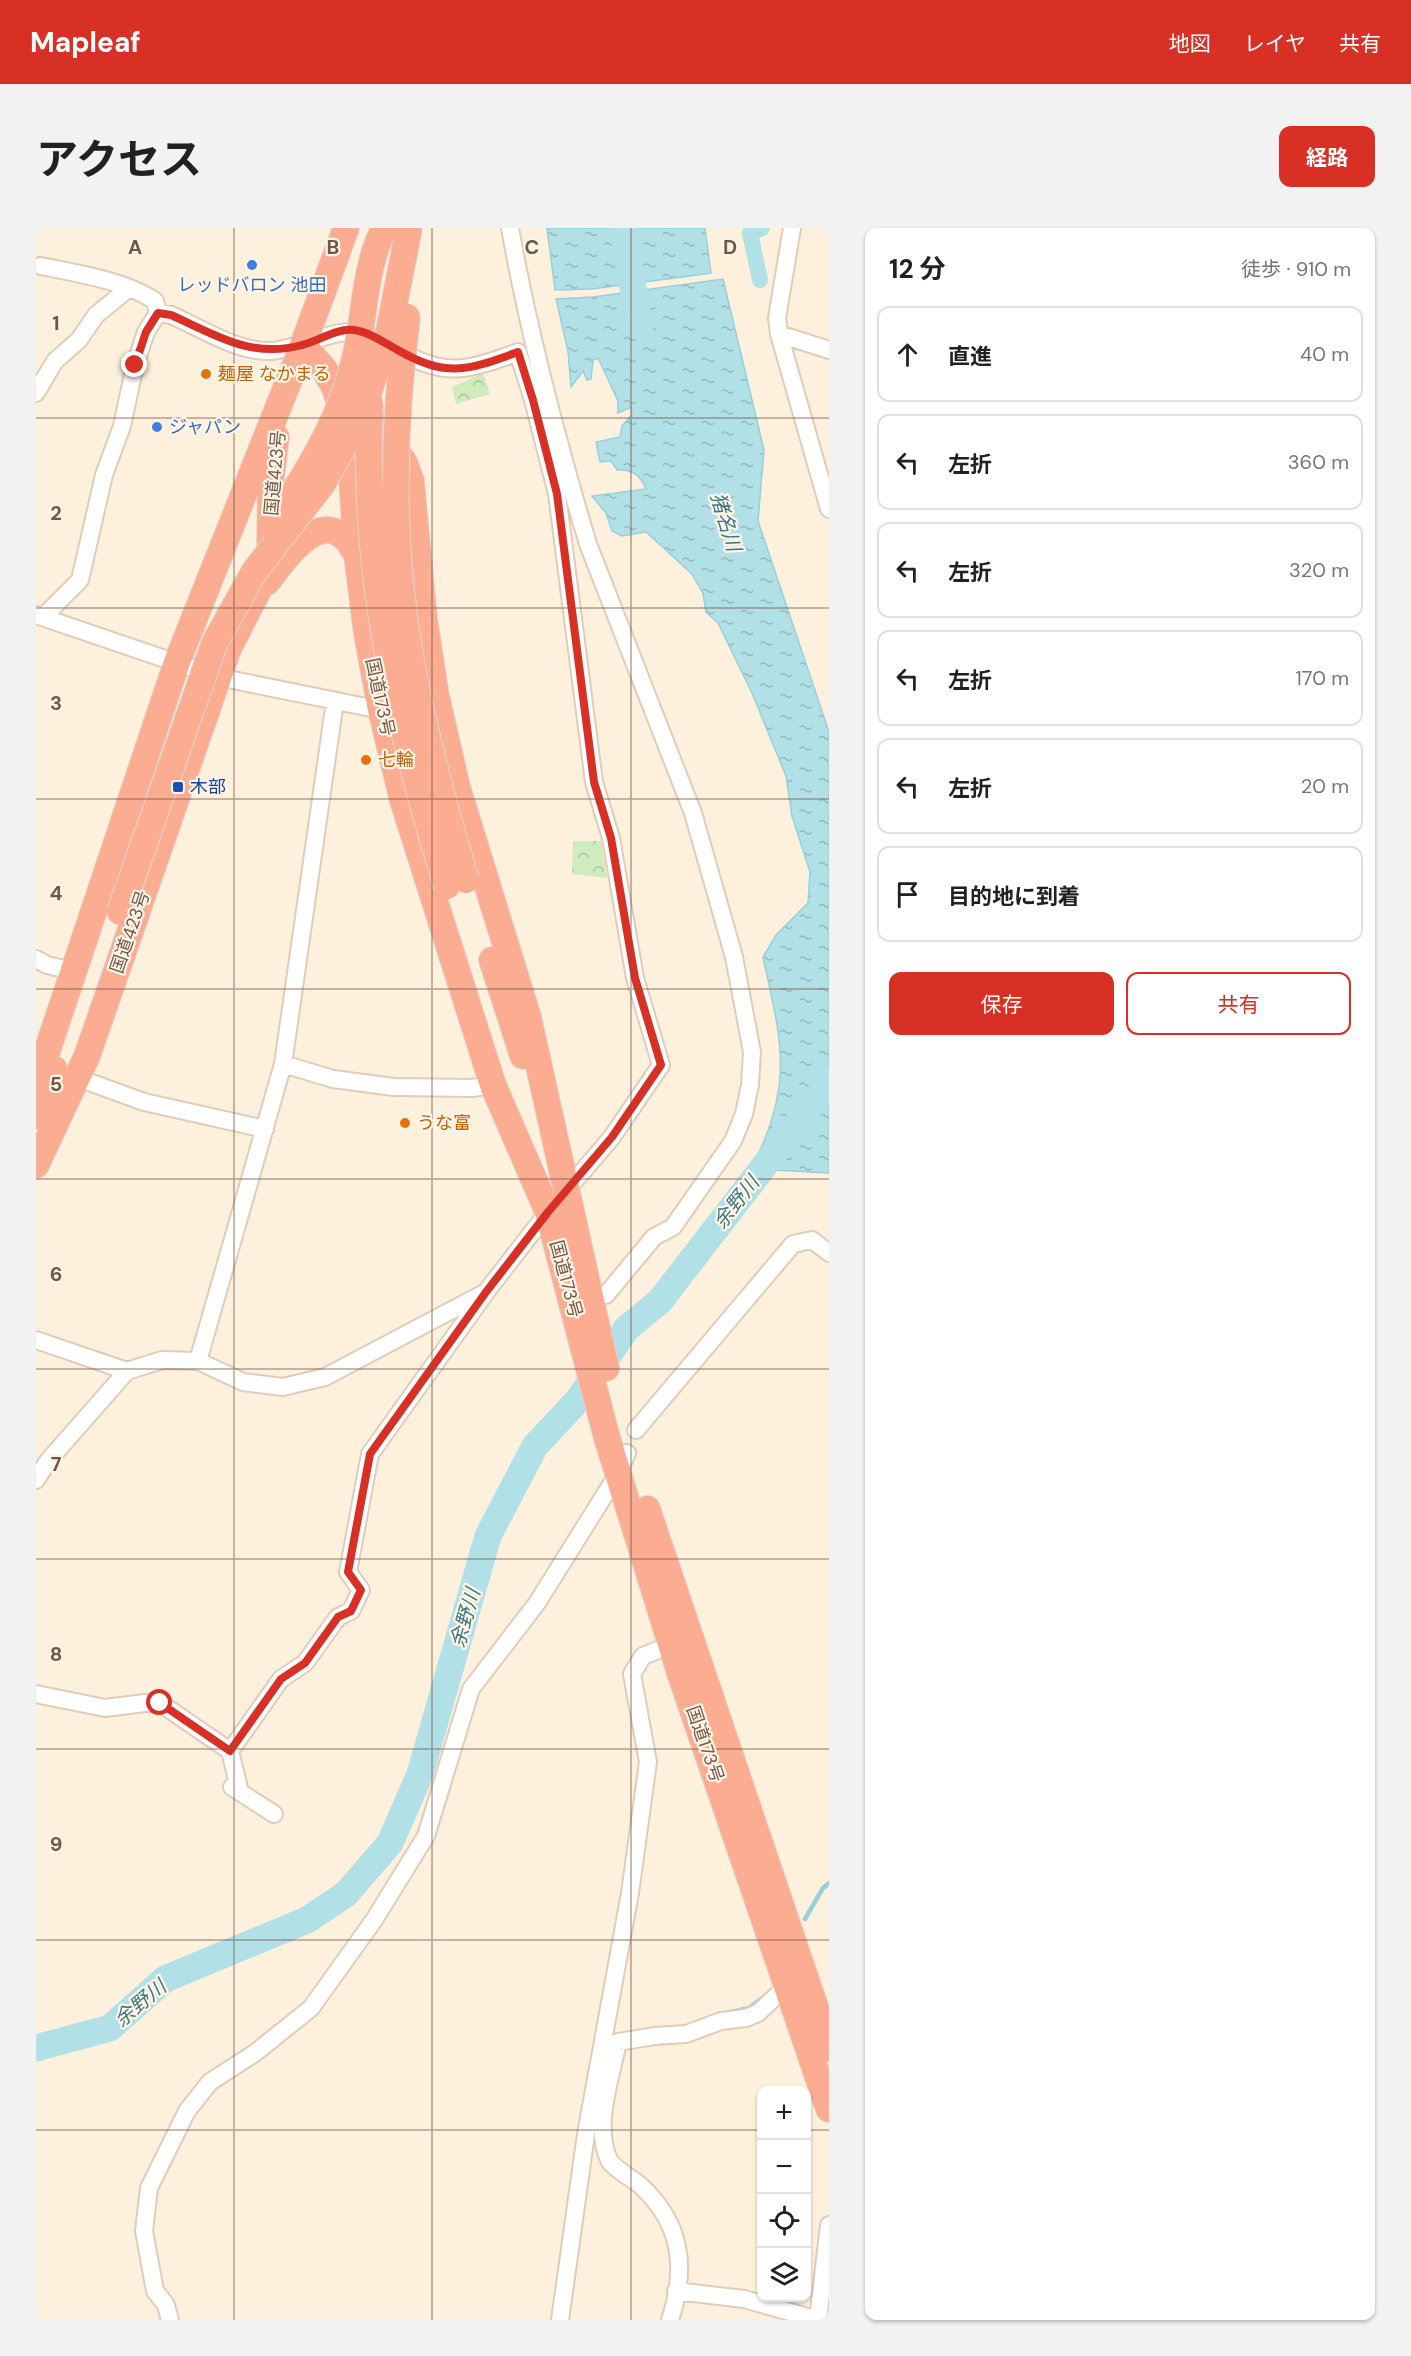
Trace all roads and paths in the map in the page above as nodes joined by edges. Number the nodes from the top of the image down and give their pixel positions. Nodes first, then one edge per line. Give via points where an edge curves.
1 (346, 228) edge
2 (384, 228) edge
3 (390, 228) edge
4 (409, 228) edge
5 (421, 228) edge
6 (510, 228) edge
7 (792, 228) edge
8 (41, 266) dead end
9 (128, 289) junction
10 (158, 313) junction
11 (779, 334) junction
12 (303, 345) junction
13 (829, 350) edge
14 (36, 393) edge
15 (812, 454) junction
16 (829, 455) edge
17 (829, 509) edge
18 (357, 555) junction
19 (256, 597) junction
20 (40, 616) edge
21 (177, 662) junction
22 (218, 677) junction
23 (335, 701) junction
24 (381, 710) junction
25 (456, 883) junction
26 (36, 959) edge
27 (73, 970) junction
28 (283, 1064) junction
29 (38, 1070) edge
30 (78, 1078) junction
31 (494, 1085) junction
32 (36, 1116) edge
33 (265, 1129) junction
34 (36, 1147) edge
35 (36, 1165) edge
36 (565, 1178) junction
37 (544, 1203) junction
38 (829, 1253) edge
39 (486, 1292) junction
40 (606, 1295) dead end
41 (588, 1329) junction
42 (36, 1340) edge
43 (198, 1361) junction
44 (127, 1371) junction
45 (622, 1444) junction
46 (36, 1480) edge
47 (682, 1640) junction
48 (36, 1694) edge
49 (230, 1751) junction
50 (274, 1814) dead end
51 (788, 1985) junction
52 (829, 2048) edge
53 (829, 2109) edge
54 (594, 2136) junction
55 (829, 2225) edge
56 (676, 2291) junction
57 (170, 2320) edge
58 (560, 2320) edge
59 (670, 2320) edge

1 - 12 highway
2 - 32 highway, bridge via 372,259 355,361 336,412 298,487 234,578 202,638
3 - 25 highway, bridge via 376,318 369,427 374,550 397,701 429,830
4 - 34 highway, bridge via 390,331 362,412 323,483 254,572 215,642
5 - 25 highway, bridge via 409,296 396,424 401,579 408,648
6 - 40 street via 538,366 585,533 693,813 734,957 752,1052 746,1104 733,1141 673,1227 654,1237
7 - 11 street via 777,318
8 - 9 street
9 - 10 street via 155,301
9 - 14 street via 96,315 79,340 55,361
10 - 12 street via 255,350
10 - 20 street via 146,332 135,365 80,580
11 - 13 street
11 - 15 street
12 - 18 highway, 国道173号 via 324,369 343,411 352,460
12 - 19 highway, 国道423号 via 276,434 269,558
12 - 21 highway, 国道423号
12 - 36 highway, 国道173号 via 340,380 390,440 411,481 424,619 436,696 457,787 528,1017
12 - 36 street via 342,330 354,330 419,363 451,370 518,352 557,494 594,782 611,838 635,978 661,1065 612,1137
15 - 16 street
15 - 17 street
18 - 19 highway via 343,535 313,532 294,547
18 - 24 highway, 国道173号
19 - 22 highway, 国道423号 via 237,630
20 - 21 street
21 - 22 street
21 - 27 highway, 国道423号
22 - 23 street
22 - 30 highway, 国道423号
23 - 24 street
23 - 28 street
24 - 31 highway, 国道173号 via 410,823
25 - 36 highway via 512,1023
25 - 37 highway
26 - 27 street
27 - 29 highway, 国道423号
28 - 31 street via 333,1079 394,1088
28 - 33 street
30 - 33 street via 144,1102
30 - 35 highway, 国道423号
31 - 37 highway, 国道173号
33 - 43 street
36 - 37 street
36 - 41 highway, 国道173号
37 - 39 street
37 - 41 highway, 国道173号
38 - 45 street via 812,1240 793,1244
39 - 43 street via 325,1377 283,1387 243,1382
39 - 49 street via 370,1454 348,1572 361,1590 351,1611 338,1617 305,1663 281,1679
41 - 45 highway, 国道173号
42 - 44 street
43 - 44 street via 162,1360
44 - 46 street
45 - 47 highway, 国道173号
45 - 57 street via 537,1603 471,1689 426,1836 374,1920 311,2008 255,2053 210,2082 187,2112 149,2188 144,2231 155,2290 166,2305
47 - 51 highway, 国道173号
47 - 52 highway, 国道173号
47 - 54 street via 643,1656 632,1674 648,1762
48 - 49 street via 105,1708 160,1703
49 - 50 street via 234,1788
51 - 53 highway, 国道173号
51 - 54 street via 758,2013 746,2018 721,2021 686,2034 618,2042
54 - 56 street via 610,2162 654,2198 674,2230 680,2259
54 - 58 street
55 - 56 street via 818,2320 744,2299
56 - 59 street

